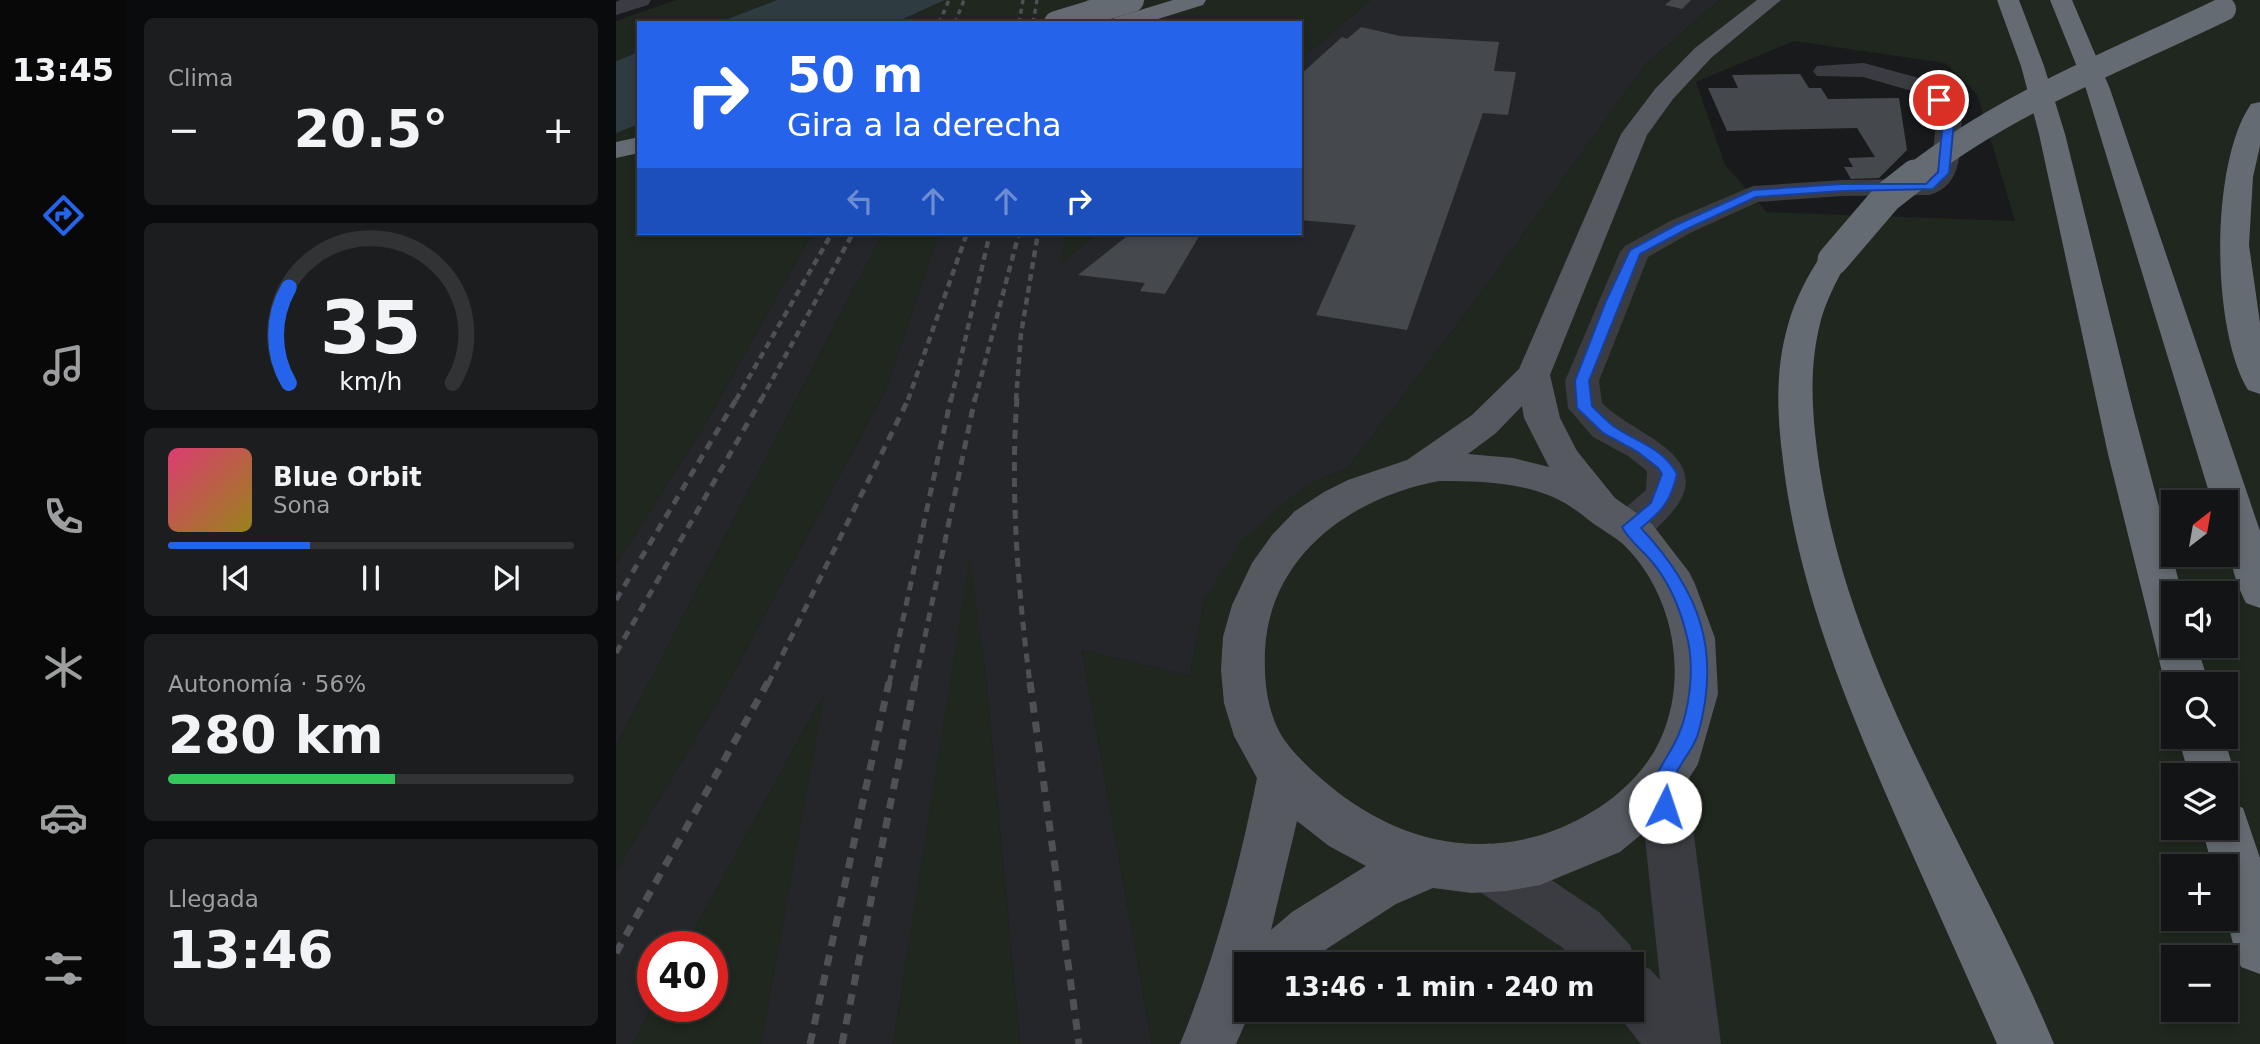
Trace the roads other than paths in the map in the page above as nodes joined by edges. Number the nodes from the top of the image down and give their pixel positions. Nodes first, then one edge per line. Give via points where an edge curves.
1 (640, 0) edge
2 (1132, 0) edge
3 (1195, 0) edge
4 (1770, 0) edge
5 (2008, 0) edge
6 (2061, 0) edge
7 (2231, 4) edge
8 (616, 9) edge
9 (1063, 21) edge
10 (1128, 21) edge
11 (1825, 71) dead end
12 (2260, 109) edge
13 (637, 123) edge
14 (616, 127) edge
15 (637, 145) edge
16 (616, 150) edge
17 (1532, 375) junction
18 (2260, 382) edge
19 (1419, 471) junction
20 (1617, 517) junction
21 (2161, 588) edge
22 (2260, 591) edge
23 (1282, 772) junction
24 (1663, 781) junction
25 (2230, 840) edge
26 (1430, 864) junction
27 (1489, 869) junction
28 (2260, 947) edge
29 (1286, 952) edge
30 (1600, 952) edge
31 (1644, 1004) edge
32 (1226, 1014) edge
33 (1676, 1044) edge
34 (1693, 1044) edge
35 (2026, 1044) edge

1 - 8 street
2 - 9 highway, bridge
3 - 10 highway
4 - 17 main road via 1703,53 1634,134
5 - 21 highway via 2044,109
6 - 22 highway via 2098,89
7 - 35 highway, bridge via 2001,116 1945,151 1863,222 1815,291 1803,326 1795,407 1807,514 1828,593 1901,776
11 - 20 street via 1864,70 1928,88 1950,112 1944,173 1929,187 1753,194 1635,252 1582,381 1585,408 1608,430 1664,464 1669,474 1656,507
12 - 18 highway via 2241,158 2233,230 2242,318
13 - 14 highway
15 - 16 highway
17 - 19 main road via 1484,424
17 - 20 main road via 1542,418 1564,460
19 - 20 main road via 1461,467 1506,471 1559,485
19 - 23 main road via 1345,498 1301,530 1272,563 1252,602 1242,645 1243,692 1258,738
20 - 24 main road via 1661,560 1684,600 1697,643 1699,690 1688,737
23 - 26 main road via 1327,817 1349,831 1377,848
23 - 32 main road
24 - 27 main road via 1630,815 1589,842 1541,860
24 - 34 street
25 - 28 highway
26 - 27 main road
26 - 29 main road via 1378,886 1310,930
27 - 30 street via 1581,930
31 - 33 street

